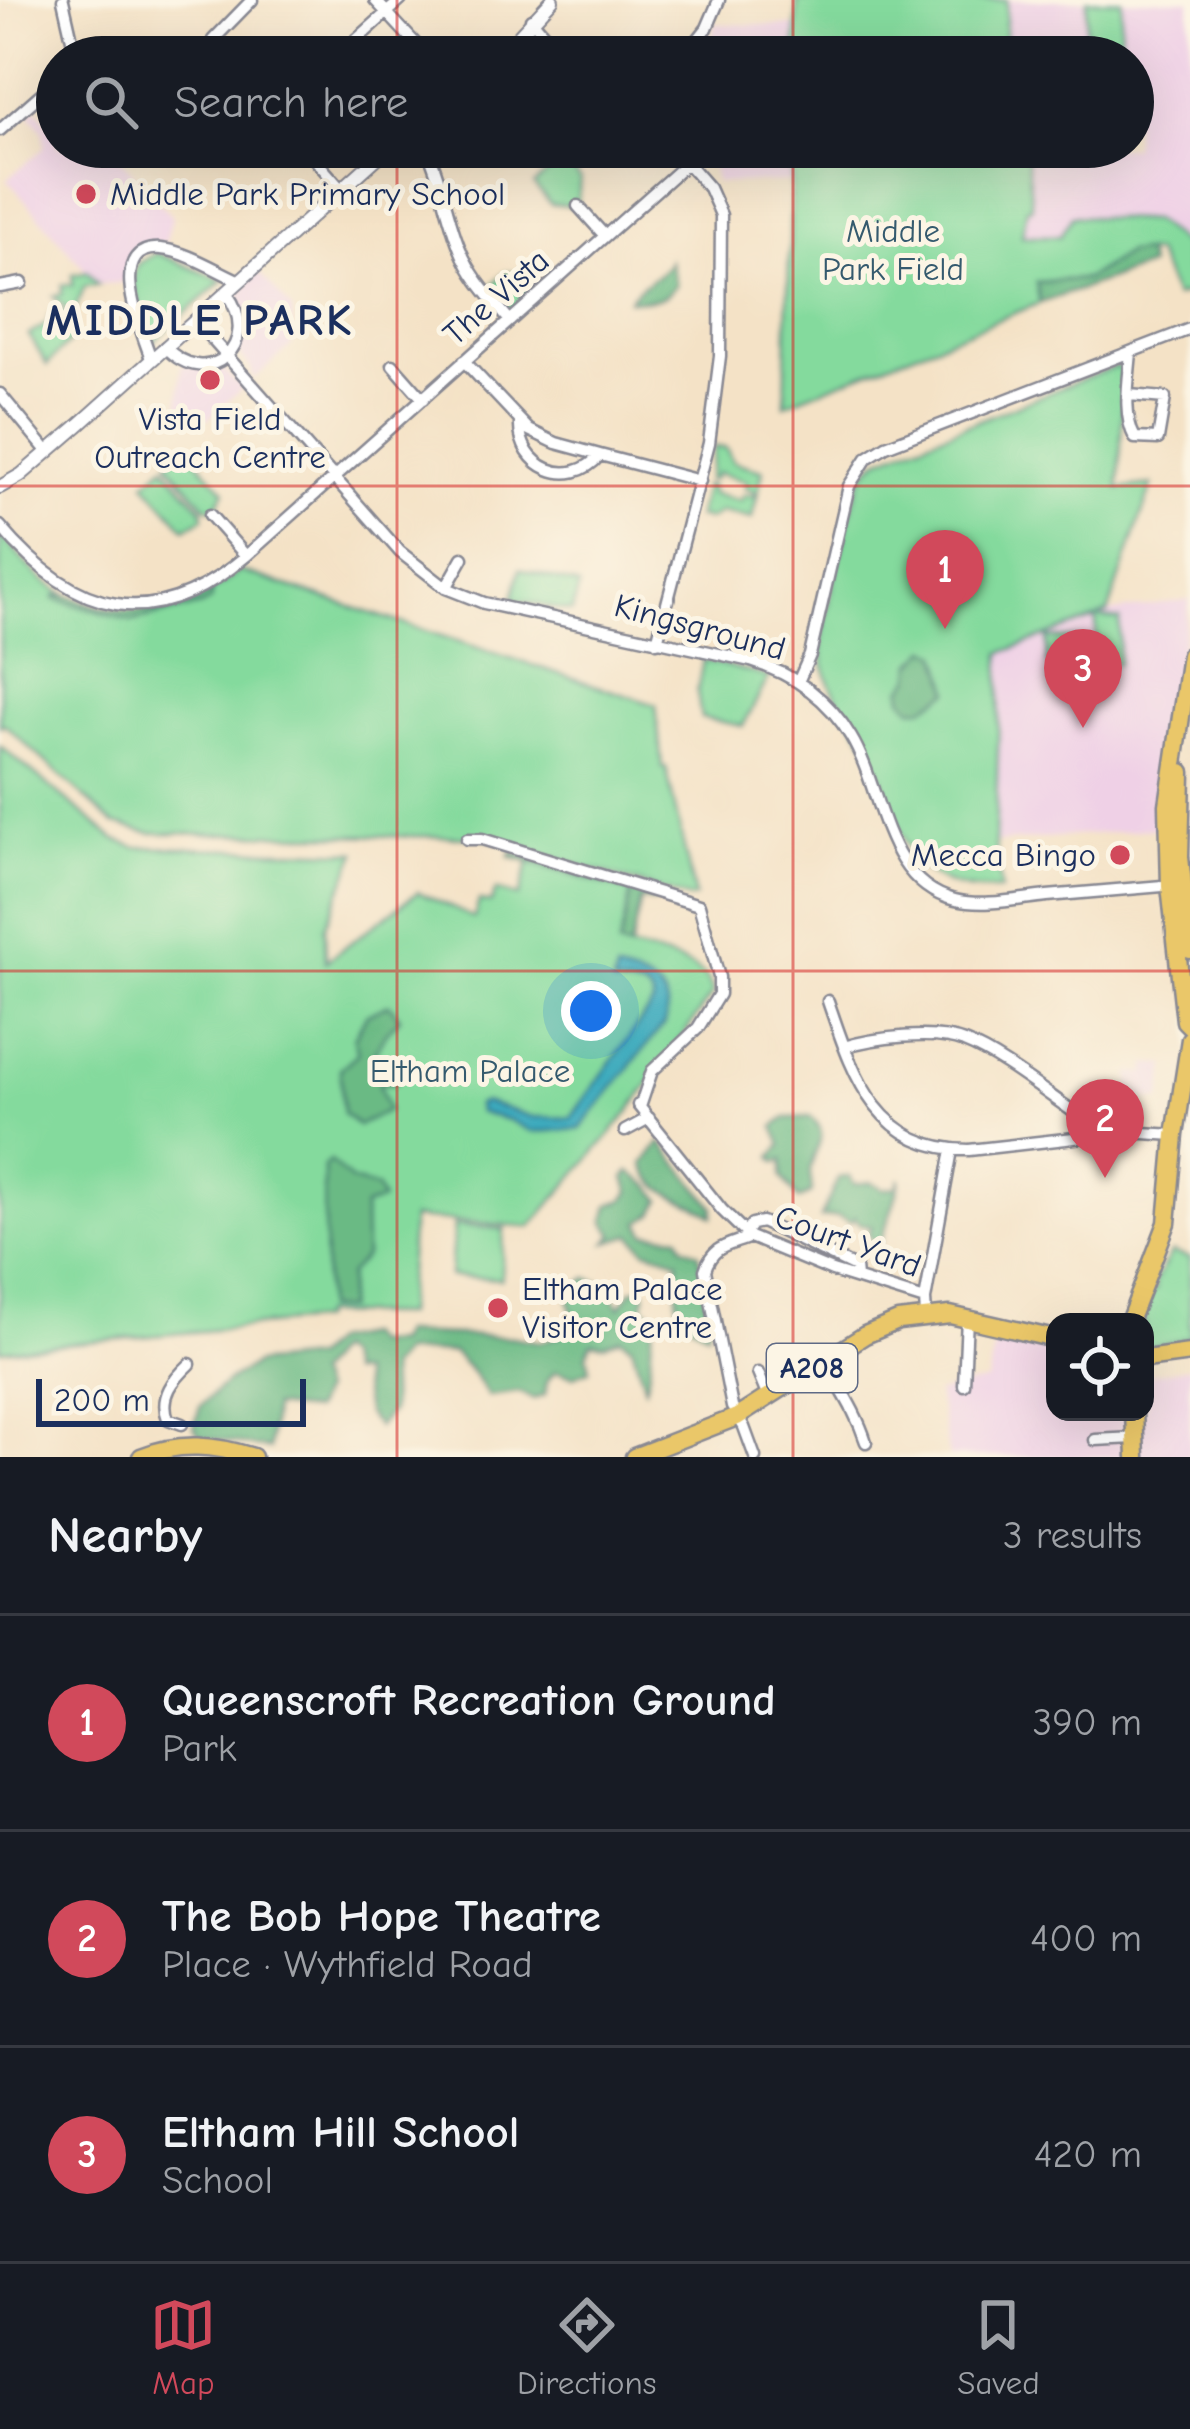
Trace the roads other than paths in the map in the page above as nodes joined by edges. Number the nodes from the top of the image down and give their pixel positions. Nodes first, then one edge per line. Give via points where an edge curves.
1 (63, 0) edge
2 (252, 0) edge
3 (375, 0) edge
4 (401, 0) edge
5 (552, 0) edge
6 (719, 0) edge
7 (388, 12) junction
8 (530, 20) junction
9 (71, 36) edge
10 (217, 36) edge
11 (361, 36) edge
12 (409, 36) edge
13 (517, 36) edge
14 (545, 36) edge
15 (701, 36) edge
16 (36, 98) edge
17 (0, 130) edge
18 (322, 168) edge
19 (364, 168) edge
20 (436, 168) edge
21 (681, 168) edge
22 (691, 168) edge
23 (340, 189) junction
24 (578, 206) dead end
25 (605, 236) junction
26 (240, 281) junction
27 (22, 283) dead end
28 (0, 287) edge
29 (226, 294) junction
30 (195, 320) junction
31 (510, 321) junction
32 (1190, 328) edge
33 (165, 347) junction
34 (1131, 352) junction
35 (226, 356) junction
36 (151, 359) junction
37 (464, 361) junction
38 (393, 365) dead end
39 (0, 394) edge
40 (1129, 395) junction
41 (423, 399) junction
42 (520, 423) junction
43 (47, 452) junction
44 (600, 455) junction
45 (334, 477) junction
46 (700, 481) junction
47 (0, 488) edge
48 (210, 514) dead end
49 (0, 526) edge
50 (246, 556) junction
51 (463, 558) dead end
52 (446, 588) junction
53 (657, 642) junction
54 (1190, 655) edge
55 (798, 682) junction
56 (1190, 716) edge
57 (467, 839) dead end
58 (1176, 885) junction
59 (1190, 950) edge
60 (828, 1001) dead end
61 (1190, 1026) edge
62 (1190, 1039) edge
63 (844, 1047) junction
64 (649, 1118) junction
65 (625, 1131) dead end
66 (1175, 1135) junction
67 (1093, 1136) junction
68 (952, 1150) junction
69 (747, 1235) junction
70 (923, 1310) junction
71 (1132, 1313) edge
72 (967, 1317) junction
73 (1046, 1337) edge
74 (1190, 1353) edge
75 (1154, 1358) edge
76 (824, 1360) junction
77 (190, 1364) dead end
78 (758, 1373) dead end
79 (964, 1385) dead end
80 (767, 1395) junction
81 (736, 1417) junction
82 (1095, 1440) dead end
83 (866, 1442) dead end
84 (183, 1445) junction
85 (1136, 1448) edge
86 (142, 1457) edge
87 (253, 1457) edge
88 (634, 1457) edge
89 (755, 1457) edge

1 - 9 street
2 - 10 street
3 - 7 street
4 - 7 street
5 - 8 street
6 - 15 street
7 - 11 street
7 - 12 street
8 - 13 street
8 - 14 street
16 - 17 street
18 - 23 street
19 - 23 street
20 - 31 street via 464,260
21 - 25 street, The Vista
22 - 46 street via 715,198 722,225 719,370
23 - 26 street
24 - 25 street
25 - 31 street, The Vista
26 - 29 street
26 - 36 street via 166,250 140,256 129,285
27 - 28 street
29 - 30 street
29 - 35 street via 240,328
30 - 33 street
30 - 35 street, Kingsground
31 - 37 street, The Vista
32 - 34 street
33 - 35 street via 195,366
33 - 36 street
34 - 40 street
34 - 55 street via 867,458 849,486
35 - 45 street, Kingsground
36 - 43 street
37 - 41 street, The Vista
37 - 42 street
38 - 41 street
39 - 43 street
40 - 40 street via 1135,438 1158,439 1165,398
41 - 45 street, The Vista
42 - 44 street
42 - 44 street via 522,446 548,470 572,473
43 - 47 street
44 - 46 street
45 - 50 street, The Vista
45 - 52 street, Kingsground via 400,552
46 - 53 street
48 - 50 street
49 - 50 street, The Vista via 65,587 124,605 186,595
51 - 52 street
52 - 53 street, Kingsground
53 - 55 street, Kingsground via 751,662
54 - 58 main road via 1169,780
55 - 58 street, Kingsground via 850,734 900,859 935,892 970,902
56 - 58 main road
57 - 64 street, Court Yard via 699,905 719,994 698,1028 652,1071 637,1104
58 - 59 main road
58 - 61 main road
60 - 63 street
62 - 66 main road
63 - 67 street via 933,1036 963,1041 1090,1123
63 - 68 street via 880,1114
64 - 65 street
64 - 69 street, Court Yard
66 - 67 street
66 - 71 main road via 1167,1223
67 - 68 street
68 - 70 street
69 - 70 street, Court Yard
69 - 81 street via 718,1247 705,1270
70 - 72 main road, Court Yard / A208
70 - 76 main road, A208
72 - 73 main road, Court Yard / A208
72 - 79 street
74 - 75 main road
76 - 80 main road, A208
76 - 83 street
77 - 84 street via 166,1400 168,1419 182,1420
78 - 80 street
80 - 81 main road, A208
81 - 88 main road, A208
81 - 89 street
82 - 85 street
84 - 86 main road
84 - 87 main road

